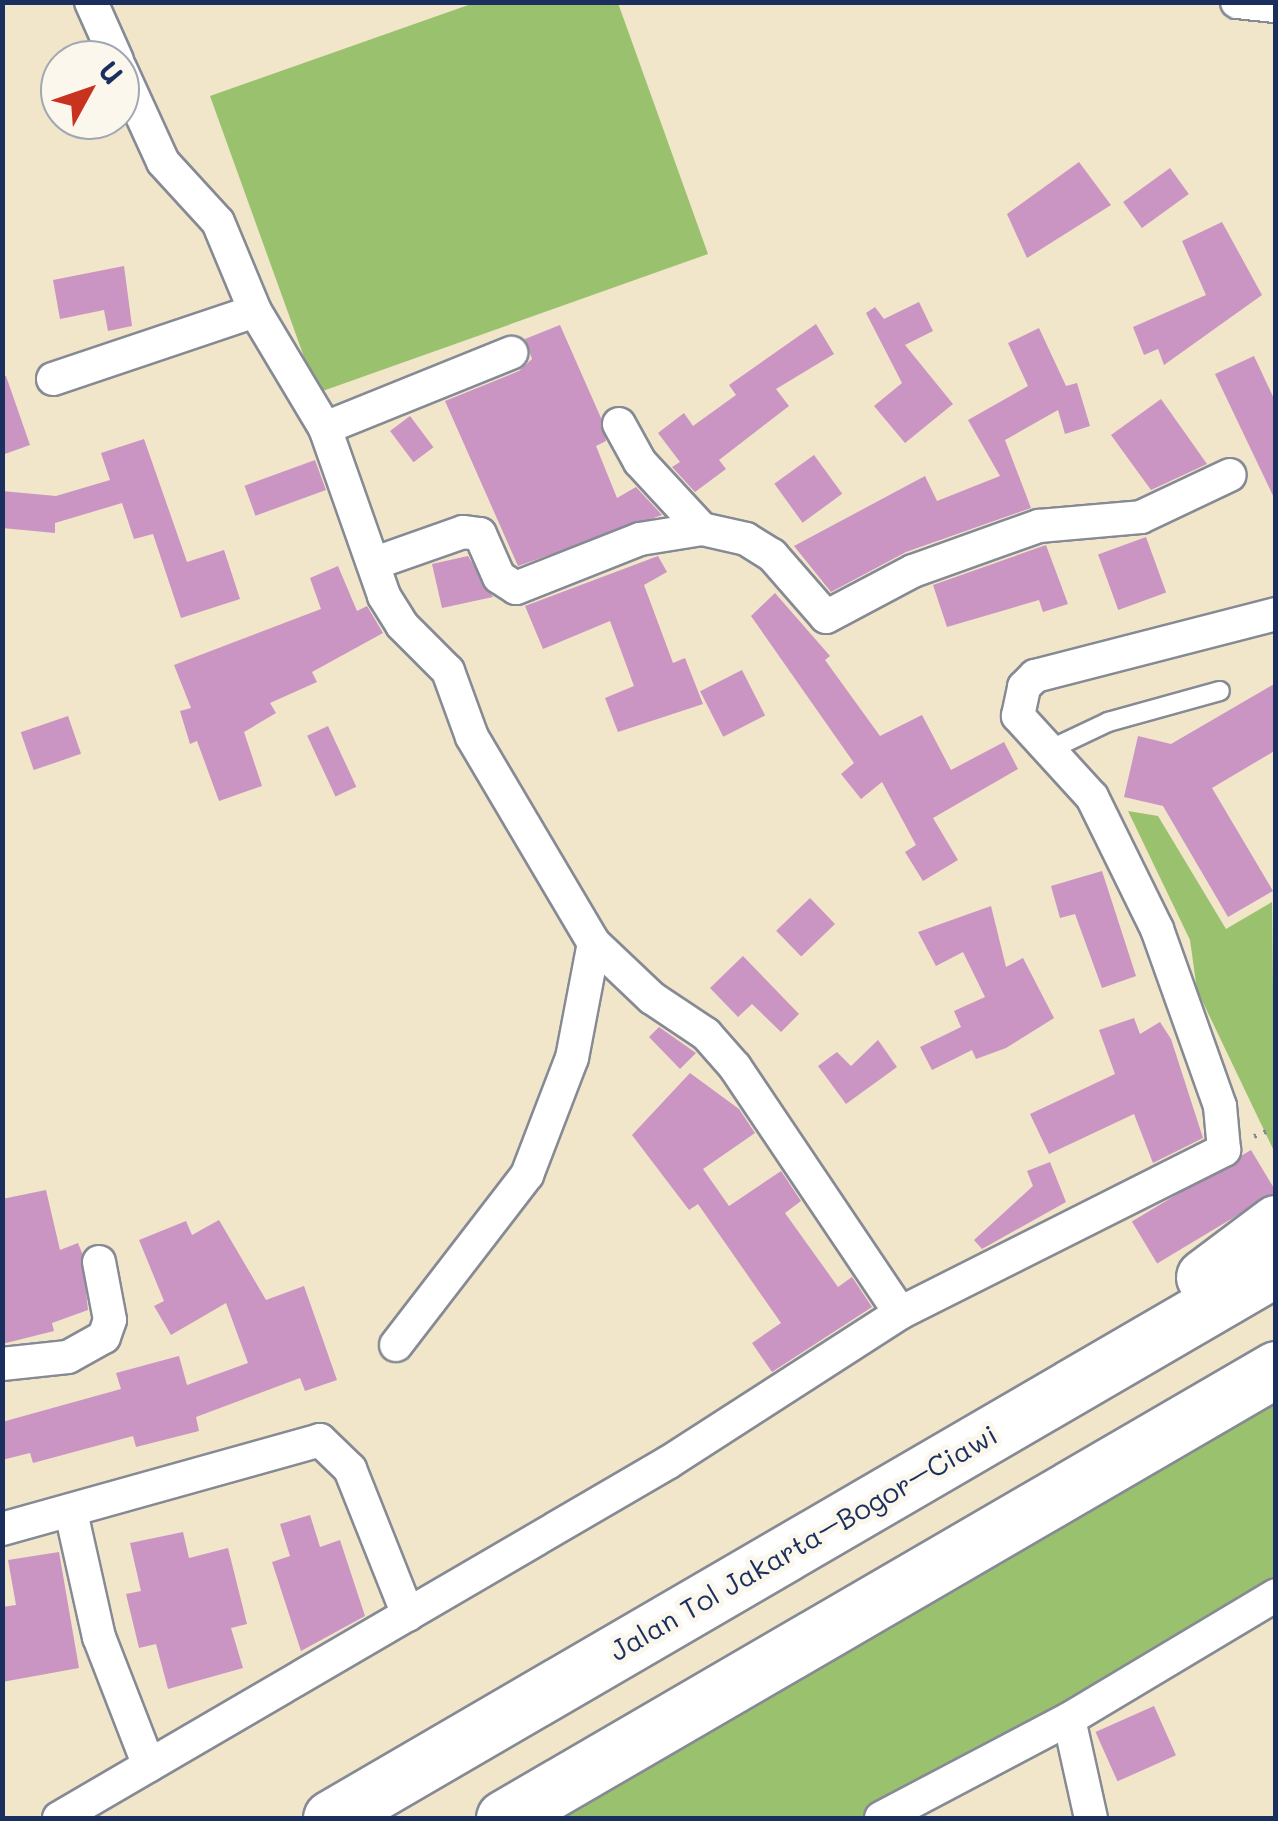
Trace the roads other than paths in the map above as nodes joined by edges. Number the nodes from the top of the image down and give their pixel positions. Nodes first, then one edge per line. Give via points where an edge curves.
1 (91, 2) edge
2 (1237, 2) edge
3 (1276, 6) edge
4 (107, 40) edge
5 (140, 113) edge
6 (255, 311) junction
7 (510, 353) dead end
8 (54, 379) dead end
9 (619, 424) dead end
10 (326, 428) junction
11 (1230, 476) dead end
12 (702, 529) junction
13 (376, 562) junction
14 (1276, 614) edge
15 (1220, 691) dead end
16 (1047, 751) junction
17 (594, 943) junction
18 (1276, 1222) edge
19 (99, 1262) dead end
20 (1276, 1268) edge
21 (900, 1313) junction
22 (396, 1344) dead end
23 (2, 1364) edge
24 (1276, 1369) edge
25 (1022, 1414) junction
26 (71, 1512) junction
27 (2, 1530) edge
28 (1276, 1595) edge
29 (408, 1615) junction
30 (1069, 1719) junction
31 (149, 1766) junction
32 (59, 1818) edge
33 (331, 1818) edge
34 (504, 1818) edge
35 (881, 1818) edge
36 (1091, 1818) edge

1 - 4 street
2 - 3 street
5 - 6 street via 162,162 218,222
6 - 8 street
6 - 10 street
7 - 10 street
9 - 12 street via 640,462
10 - 13 street
11 - 12 street via 1140,517 1039,526 913,571 826,617 772,554 746,539
12 - 13 street via 640,538 516,588 499,577 480,534 463,532
13 - 17 street via 384,596 402,625 448,671 472,737
14 - 16 street via 1035,676 1024,687 1018,716
15 - 16 lane via 1108,722
16 - 21 street via 1092,797 1156,929 1220,1106 1224,1150
17 - 21 street via 652,998 706,1034 735,1067
17 - 22 street via 572,1058 526,1175
18 - 25 highway
19 - 23 street via 110,1320 104,1337 68,1356
20 - 25 highway, Jalan Tol Jakarta–Bogor–Ciawi
21 - 29 street via 669,1462
24 - 34 highway
25 - 33 highway, Jalan Tol Jakarta–Bogor–Ciawi
26 - 27 street
26 - 29 street via 320,1440 350,1470
26 - 31 street via 99,1637
28 - 30 street
29 - 31 street
30 - 35 street
30 - 36 street
31 - 32 street

